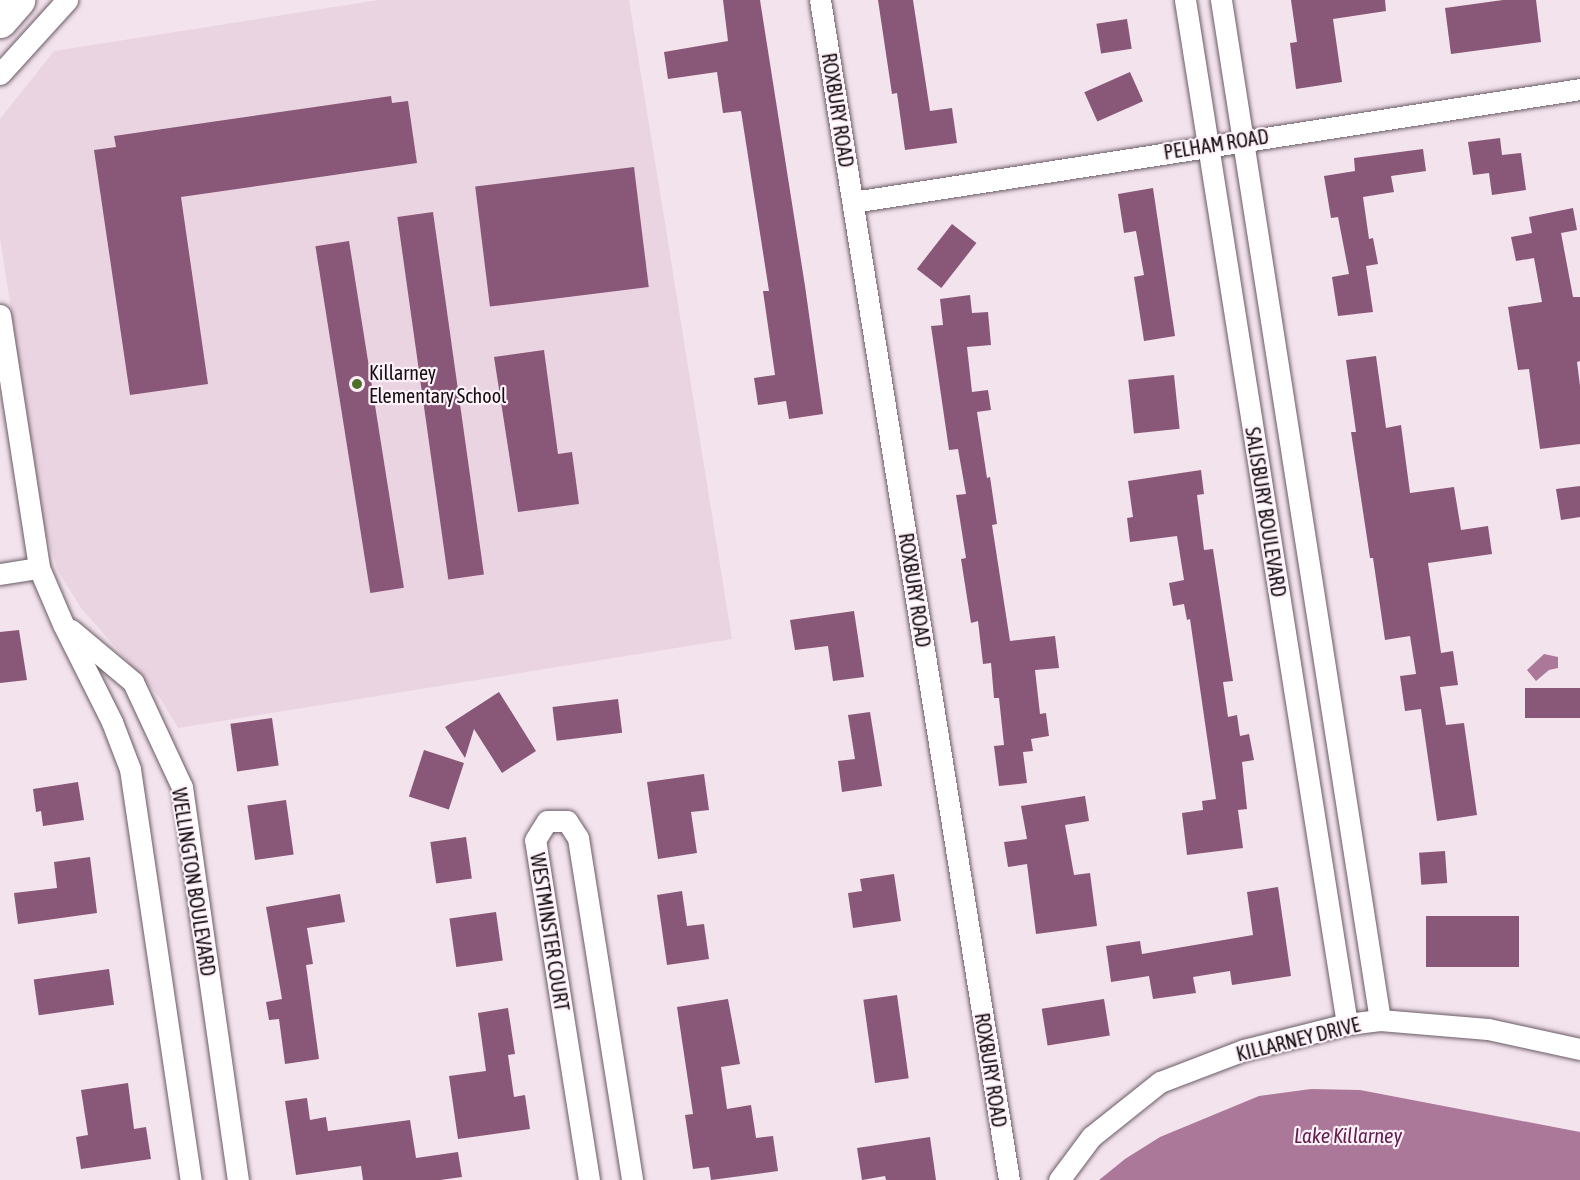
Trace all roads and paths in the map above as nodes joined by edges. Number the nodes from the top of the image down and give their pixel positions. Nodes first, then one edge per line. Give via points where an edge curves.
1 (18, 0) edge
2 (67, 0) edge
3 (820, 0) edge
4 (1185, 0) edge
5 (1221, 0) edge
6 (0, 21) edge
7 (0, 74) edge
8 (1580, 89) edge
9 (1243, 140) junction
10 (1207, 145) junction
11 (853, 202) junction
12 (0, 315) edge
13 (39, 568) junction
14 (0, 574) edge
15 (63, 624) junction
16 (1380, 1020) junction
17 (1347, 1024) junction
18 (1580, 1049) edge
19 (191, 1180) edge
20 (238, 1180) edge
21 (589, 1180) edge
22 (632, 1180) edge
23 (1009, 1180) edge
24 (1059, 1180) edge

1 - 6 highway
2 - 7 street
3 - 11 street, ROXBURY ROAD
4 - 10 street, SALISBURY BOULEVARD
5 - 9 street, SALISBURY BOULEVARD
8 - 9 street, PELHAM ROAD
9 - 10 street, PELHAM ROAD
9 - 16 street, SALISBURY BOULEVARD
10 - 11 street, PELHAM ROAD
10 - 17 street, SALISBURY BOULEVARD
11 - 23 street, ROXBURY ROAD
12 - 13 street, WELLINGTON BOULEVARD
13 - 14 street
13 - 15 street, WELLINGTON BOULEVARD
15 - 19 street, WELLINGTON BOULEVARD via 112,722 130,769
15 - 20 street, WELLINGTON BOULEVARD via 133,682 182,787
16 - 17 street, KILLARNEY DRIVE
16 - 18 street, KILLARNEY DRIVE via 1488,1029
17 - 24 street, KILLARNEY DRIVE via 1244,1050 1160,1082 1090,1137
21 - 22 street, WESTMINSTER COURT via 535,840 547,821 567,822 578,838

